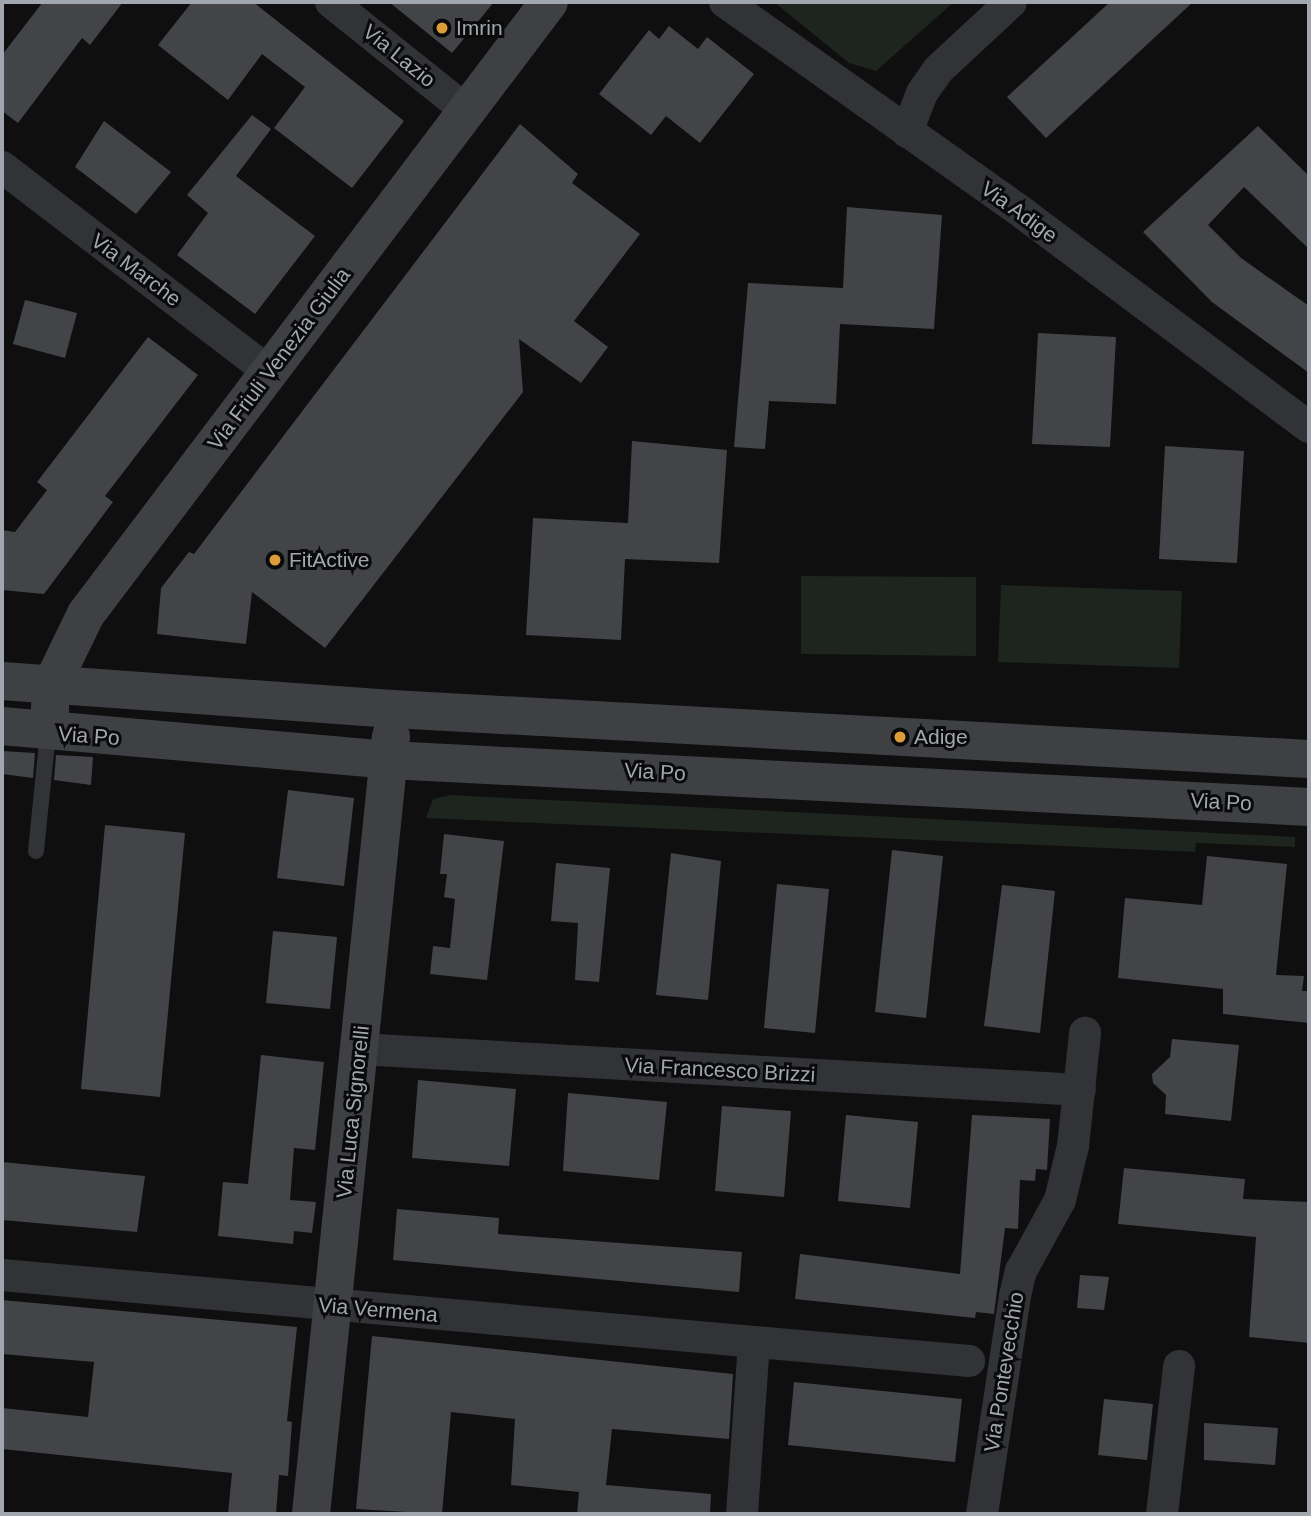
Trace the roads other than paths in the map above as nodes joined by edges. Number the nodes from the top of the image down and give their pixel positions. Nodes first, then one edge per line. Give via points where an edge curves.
1 (331, 2) edge
2 (549, 2) edge
3 (724, 2) edge
4 (1011, 2) edge
5 (467, 111) junction
6 (907, 132) junction
7 (2, 167) edge
8 (270, 373) junction
9 (1309, 427) edge
10 (2, 681) edge
11 (51, 686) junction
12 (393, 709) junction
13 (2, 726) edge
14 (48, 733) junction
15 (1309, 758) edge
16 (389, 760) junction
17 (1309, 807) edge
18 (36, 850) dead end
19 (1085, 1033) dead end
20 (359, 1049) junction
21 (1080, 1090) junction
22 (2, 1275) edge
23 (334, 1306) junction
24 (754, 1342) junction
25 (969, 1361) dead end
26 (1179, 1366) dead end
27 (311, 1514) edge
28 (742, 1514) edge
29 (982, 1514) edge
30 (1162, 1514) edge

1 - 5 street, Via Lazio
2 - 5 main road, Via Friuli Venezia Giulia
3 - 6 street, Via Adige
4 - 6 street via 939,69 922,93
5 - 8 main road, Via Friuli Venezia Giulia
6 - 9 street, Via Adige
7 - 8 street, Via Marche
8 - 11 main road, Via Friuli Venezia Giulia via 86,614
10 - 11 main road
11 - 12 main road
11 - 14 main road, Via Friuli Venezia Giulia
12 - 15 main road
12 - 16 main road, Via Luca Signorelli
13 - 14 main road, Via Po
14 - 16 main road, Via Po
14 - 18 lane
16 - 17 main road, Via Po
16 - 20 main road, Via Luca Signorelli
19 - 21 street, Via Pontevecchio
20 - 21 street, Via Francesco Brizzi
20 - 23 main road, Via Luca Signorelli
21 - 29 street, Via Pontevecchio via 1060,1200 1021,1271 1015,1296
22 - 23 street, Via Vermena
23 - 24 street, Via Vermena
23 - 27 main road, Via Luca Signorelli
24 - 25 street, Via Vermena
24 - 28 street
26 - 30 street

